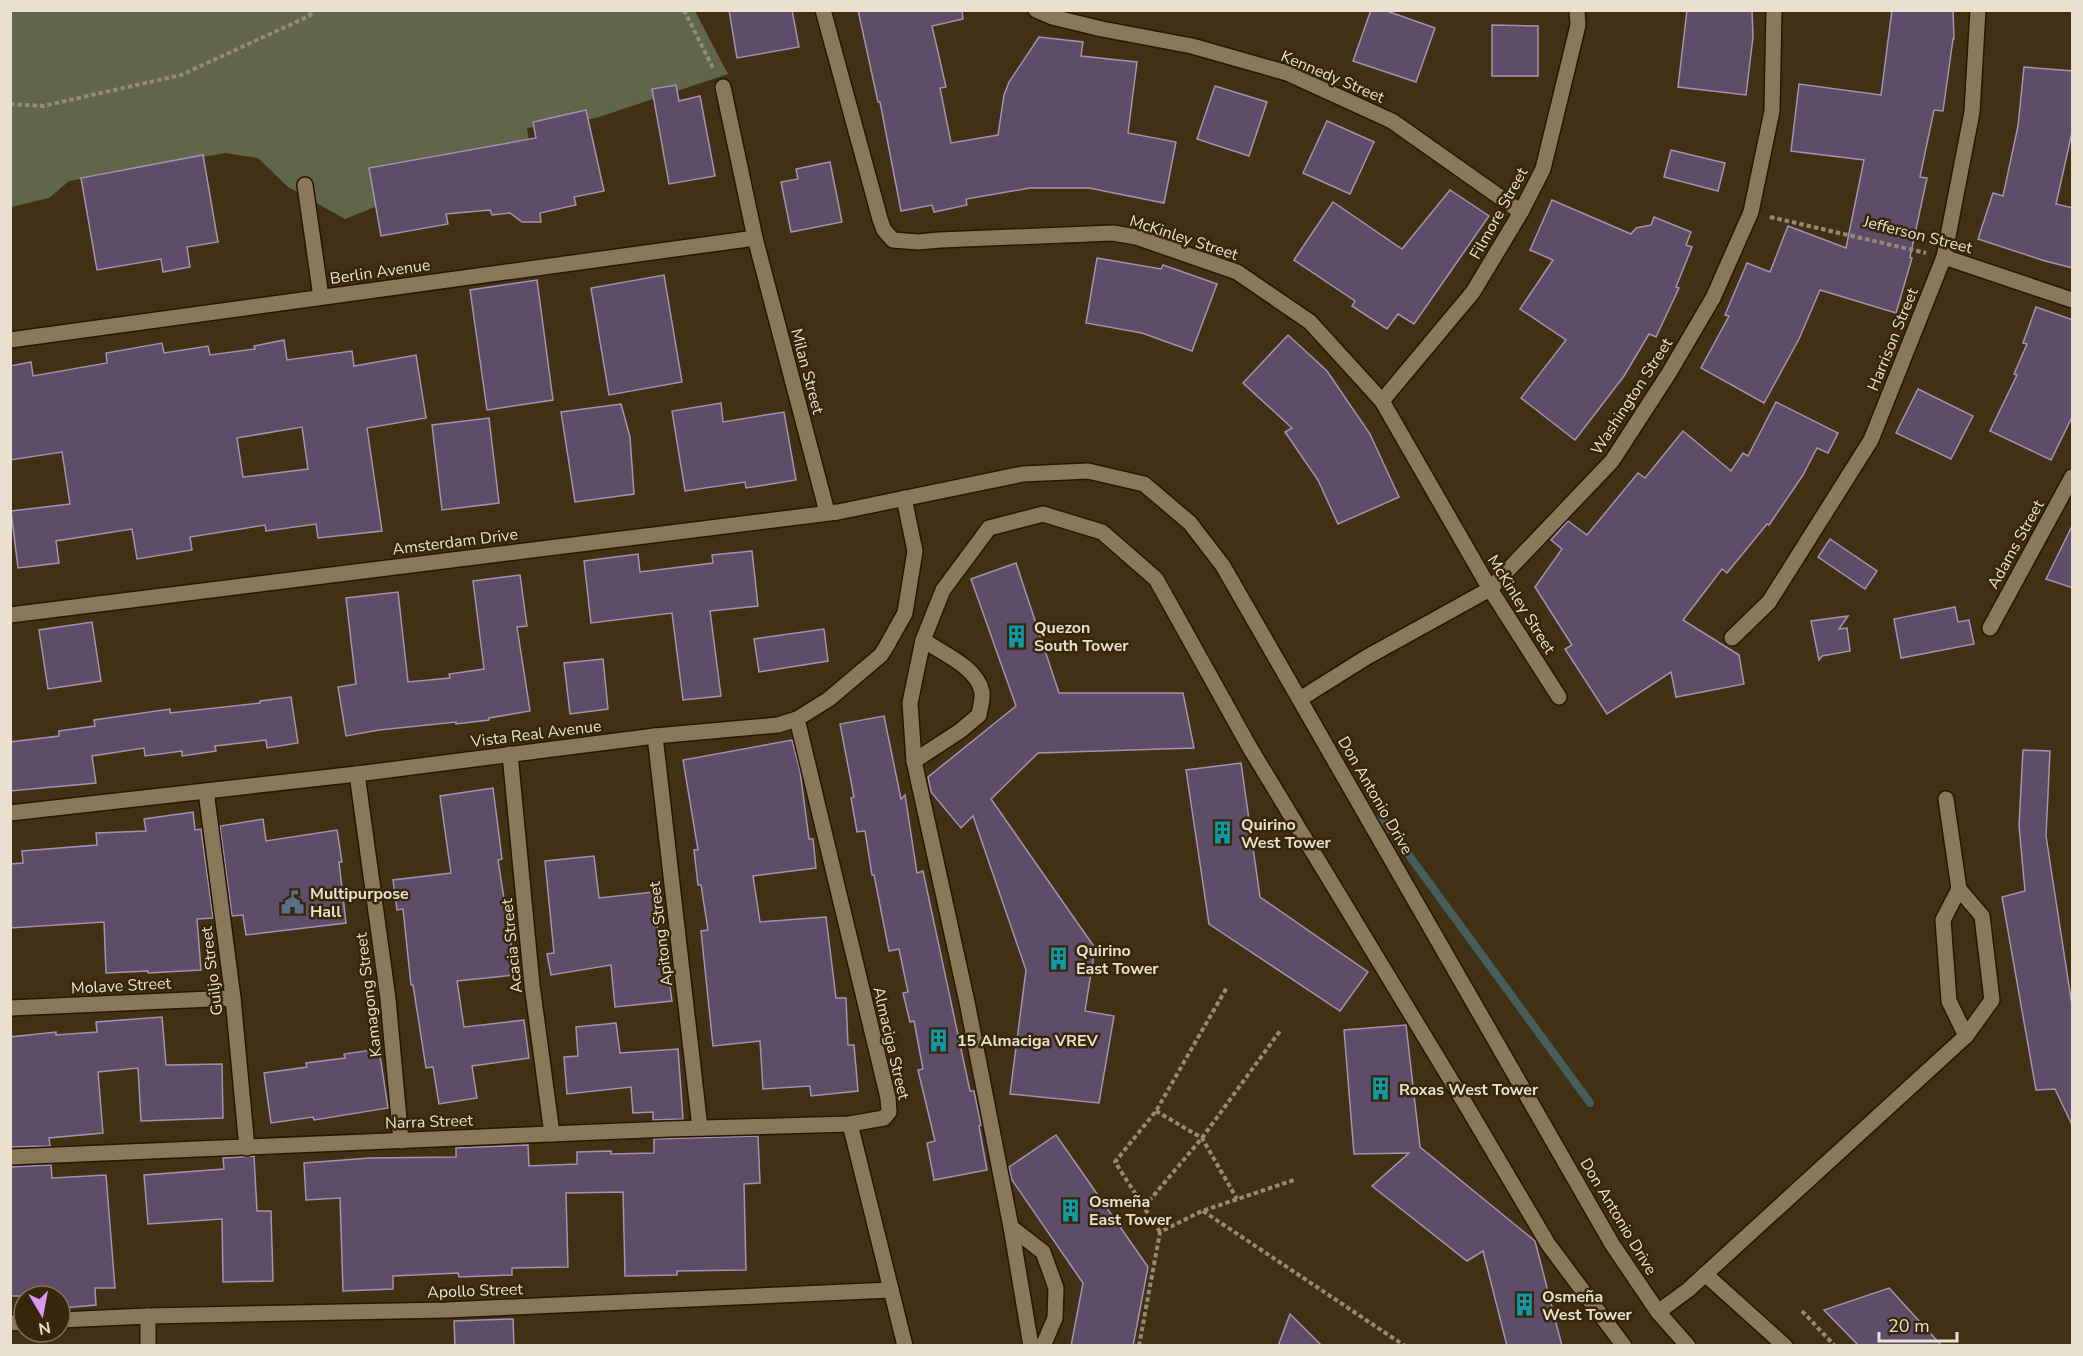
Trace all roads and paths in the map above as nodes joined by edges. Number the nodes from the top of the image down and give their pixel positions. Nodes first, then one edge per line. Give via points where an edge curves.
1 (314, 10) edge
2 (684, 10) edge
3 (823, 10) edge
4 (1036, 10) edge
5 (1577, 10) edge
6 (1773, 10) edge
7 (1978, 10) edge
8 (723, 87) joint
9 (10, 104) edge
10 (304, 185) dead end
11 (1521, 212) junction
12 (1751, 212) junction
13 (755, 238) junction
14 (1944, 257) junction
15 (321, 297) junction
16 (2073, 300) edge
17 (10, 340) edge
18 (1383, 401) junction
19 (2073, 477) edge
20 (904, 498) junction
21 (827, 512) junction
22 (1490, 589) junction
23 (10, 615) edge
24 (1990, 628) dead end
25 (1732, 638) dead end
26 (923, 640) junction
27 (1559, 697) dead end
28 (1300, 699) junction
29 (797, 719) junction
30 (655, 736) junction
31 (510, 754) junction
32 (914, 761) junction
33 (357, 774) junction
34 (206, 791) junction
35 (1946, 799) dead end
36 (10, 813) edge
37 (1959, 889) junction
38 (1227, 987) dead end
39 (232, 998) junction
40 (10, 1008) edge
41 (1280, 1031) dead end
42 (1966, 1036) junction
43 (1156, 1111) junction
44 (850, 1124) junction
45 (700, 1128) junction
46 (552, 1134) junction
47 (1202, 1138) junction
48 (401, 1140) junction
49 (248, 1148) junction
50 (10, 1157) edge
51 (1294, 1180) dead end
52 (1237, 1199) junction
53 (1144, 1207) junction
54 (1202, 1211) junction
55 (1011, 1227) junction
56 (1161, 1232) junction
57 (1705, 1274) junction
58 (891, 1290) junction
59 (1802, 1311) dead end
60 (1658, 1312) junction
61 (148, 1316) junction
62 (72, 1319) edge
63 (148, 1346) edge
64 (905, 1346) edge
65 (1031, 1346) edge
66 (1043, 1346) edge
67 (1139, 1346) edge
68 (1405, 1346) edge
69 (1624, 1346) edge
70 (1688, 1346) edge
71 (1785, 1346) edge
72 (1835, 1346) edge

1 - 9 path via 309,16 181,75 43,106
2 - 8 path
3 - 18 street, McKinley Street via 880,219 893,240 1113,233 1136,237 1237,272 1310,322
4 - 11 street, Kennedy Street via 1102,29 1192,46 1287,74 1392,121
5 - 11 street, Filmore Street via 1578,25 1542,169
6 - 12 street, Washington Street via 1772,111
7 - 14 street, Harrison Street via 1972,111
8 - 13 street, Milan Street
10 - 15 street
11 - 18 street, Filmore Street via 1473,292
12 - 14 path, Jefferson Street
12 - 22 street, Washington Street via 1713,298 1612,461
13 - 15 street, Berlin Avenue
13 - 21 street, Milan Street
14 - 16 street, Jefferson Street
14 - 25 street, Harrison Street via 1870,440 1769,602
15 - 17 street, Berlin Avenue
18 - 22 street, McKinley Street
19 - 24 street, Adams Street
20 - 21 street, Amsterdam Drive
20 - 28 street, Don Antonio Drive via 1023,474 1088,471 1144,484 1190,522 1223,566
20 - 29 street, Vista Real Avenue via 915,551 905,613 881,655 829,699
21 - 23 street, Amsterdam Drive
22 - 27 street, McKinley Street
22 - 28 street, Washington Street
26 - 32 street via 910,703
26 - 32 street via 965,668 977,679 982,694 979,715
26 - 69 street via 943,590 989,528 1043,513 1102,532 1156,579 1250,748 1548,1244
28 - 60 street, Don Antonio Drive via 1612,1244
29 - 30 street, Vista Real Avenue via 778,725
29 - 44 street, Almaciga Street via 888,1098 889,1112 884,1118
30 - 31 street, Vista Real Avenue
30 - 45 street, Apitong Street
31 - 33 street, Vista Real Avenue
31 - 46 street, Acacia Street via 532,985
32 - 55 street via 968,1002
33 - 34 street, Vista Real Avenue
33 - 48 street, Kamagong Street via 388,999
34 - 36 street, Vista Real Avenue
34 - 39 street, Guiljo Street
35 - 37 street
37 - 42 street via 1943,920 1949,1001
37 - 42 street via 1982,916 1992,1000
38 - 43 path
39 - 40 street, Molave Street
39 - 49 street, Guiljo Street
41 - 47 path
42 - 57 street
43 - 47 path
43 - 53 path via 1115,1162
44 - 45 street, Narra Street
44 - 58 street
45 - 46 street, Narra Street
46 - 48 street, Narra Street
47 - 52 path
47 - 53 path
48 - 49 street, Narra Street
49 - 50 street, Narra Street
51 - 52 path
52 - 54 path
53 - 56 path
54 - 56 path
54 - 68 path
55 - 65 street
55 - 66 street via 1043,1252 1056,1288 1055,1318
56 - 67 path
57 - 60 street
57 - 71 street
58 - 61 street, Apollo Street via 446,1310
58 - 64 street
59 - 72 path
60 - 70 street, Don Antonio Drive
61 - 62 street, Apollo Street
61 - 63 street

